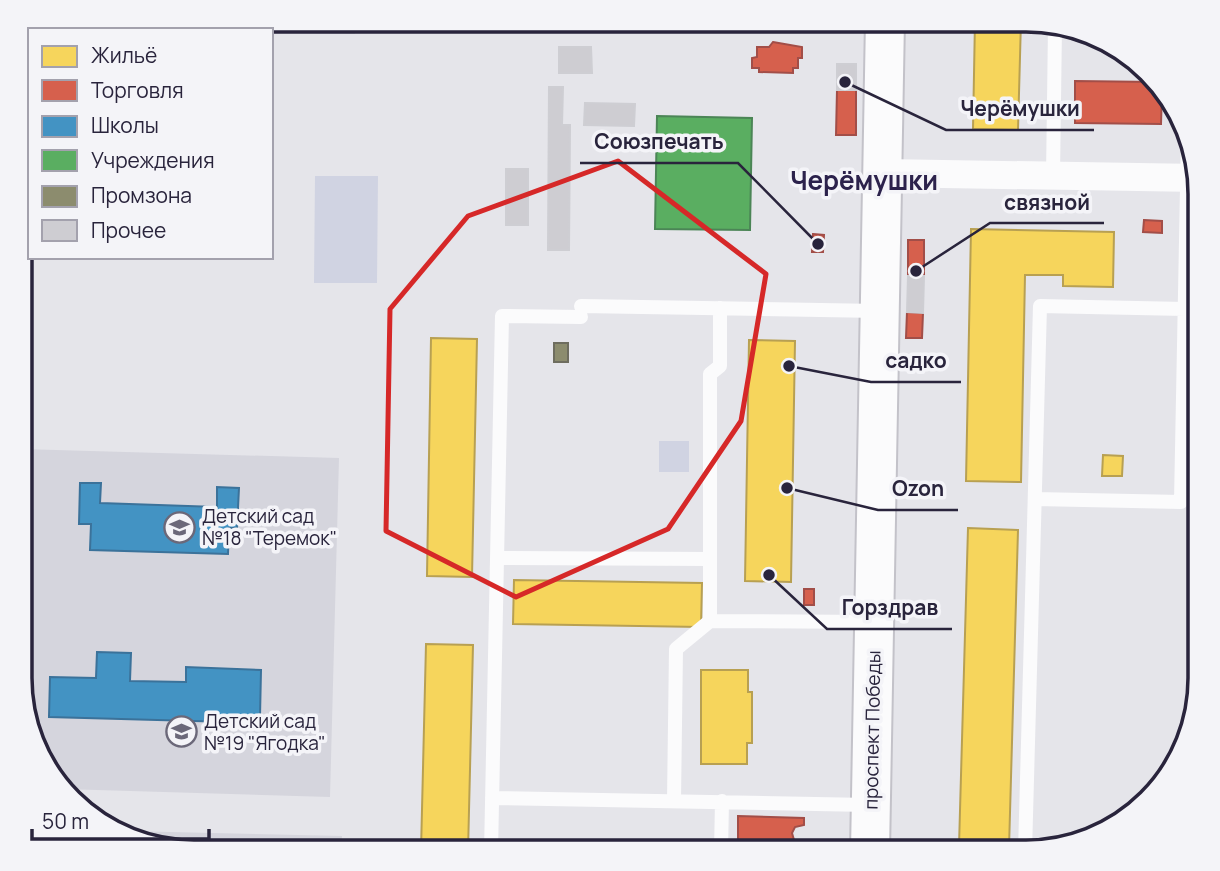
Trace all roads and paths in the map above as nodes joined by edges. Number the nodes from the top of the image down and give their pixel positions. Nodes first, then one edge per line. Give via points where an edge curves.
1 (885, 32) edge
2 (1055, 35) edge
3 (883, 173) junction
4 (1053, 176) junction
5 (1188, 178) edge
6 (1188, 260) edge
7 (720, 308) junction
8 (1185, 309) junction
9 (880, 311) junction
10 (1035, 499) junction
11 (497, 558) junction
12 (710, 559) junction
13 (710, 621) junction
14 (874, 622) junction
15 (492, 798) junction
16 (674, 800) junction
17 (722, 801) junction
18 (871, 805) junction
19 (491, 839) edge
20 (721, 840) edge
21 (870, 840) edge
22 (1025, 840) edge

1 - 3 main road, проспект Победы
2 - 4 lane
3 - 4 street
3 - 9 main road, проспект Победы
4 - 5 street
6 - 8 lane
7 - 9 lane
7 - 11 lane via 502,316
7 - 12 lane via 720,366 710,374
8 - 10 lane via 1040,306
8 - 10 lane via 1181,502
9 - 14 main road, проспект Победы
10 - 22 lane
11 - 12 lane
11 - 15 lane
12 - 13 lane
13 - 14 lane
13 - 16 lane via 676,649
14 - 18 main road, проспект Победы
15 - 16 lane
15 - 19 lane
16 - 17 lane
17 - 18 lane
17 - 20 lane
18 - 21 main road, проспект Победы

